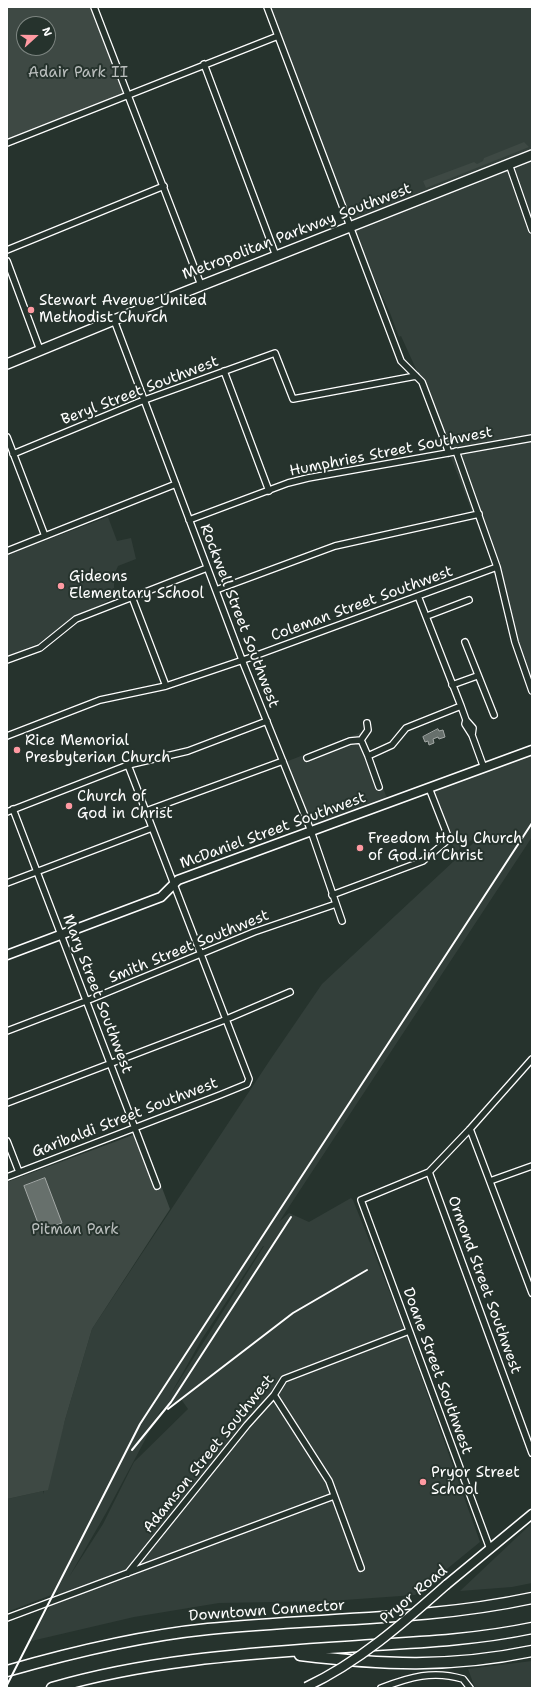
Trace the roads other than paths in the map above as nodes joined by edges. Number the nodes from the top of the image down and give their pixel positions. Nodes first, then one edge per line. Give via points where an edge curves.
1 (94, 7) edge
2 (267, 7) edge
3 (278, 36) junction
4 (204, 64) junction
5 (128, 95) junction
6 (7, 143) edge
7 (532, 155) edge
8 (509, 164) junction
9 (164, 186) junction
10 (351, 226) junction
11 (532, 230) edge
12 (7, 250) edge
13 (276, 256) junction
14 (7, 261) edge
15 (201, 285) junction
16 (114, 320) junction
17 (40, 350) junction
18 (7, 364) edge
19 (224, 371) junction
20 (416, 376) junction
21 (144, 400) junction
22 (7, 437) edge
23 (532, 438) edge
24 (456, 452) junction
25 (449, 453) junction
26 (14, 454) junction
27 (176, 484) junction
28 (269, 490) junction
29 (479, 514) junction
30 (189, 520) junction
31 (45, 536) junction
32 (7, 551) edge
33 (496, 567) junction
34 (208, 568) junction
35 (216, 590) junction
36 (418, 596) junction
37 (132, 597) junction
38 (469, 600) dead end
39 (427, 616) junction
40 (465, 642) dead end
41 (7, 660) edge
42 (243, 661) junction
43 (477, 676) junction
44 (452, 685) junction
45 (166, 686) junction
46 (532, 691) edge
47 (461, 706) junction
48 (494, 715) dead end
49 (267, 721) junction
50 (367, 723) dead end
51 (7, 736) edge
52 (361, 740) junction
53 (532, 750) edge
54 (368, 756) junction
55 (307, 758) dead end
56 (283, 761) junction
57 (128, 765) junction
58 (484, 768) junction
59 (380, 787) dead end
60 (429, 788) junction
61 (10, 811) edge
62 (146, 811) junction
63 (152, 828) junction
64 (311, 831) junction
65 (37, 872) junction
66 (7, 883) edge
67 (174, 885) junction
68 (332, 896) junction
69 (336, 904) junction
70 (342, 921) dead end
71 (61, 935) junction
72 (201, 954) junction
73 (7, 955) edge
74 (290, 992) dead end
75 (87, 1001) junction
76 (226, 1019) junction
77 (7, 1031) edge
78 (532, 1059) edge
79 (111, 1064) junction
80 (7, 1103) edge
81 (134, 1128) junction
82 (470, 1129) junction
83 (7, 1141) edge
84 (532, 1166) edge
85 (19, 1172) junction
86 (429, 1172) junction
87 (7, 1176) edge
88 (490, 1181) junction
89 (157, 1186) dead end
90 (532, 1293) edge
91 (409, 1331) junction
92 (274, 1395) junction
93 (532, 1453) edge
94 (334, 1496) junction
95 (532, 1514) edge
96 (490, 1549) junction
97 (361, 1568) dead end
98 (128, 1573) junction
99 (532, 1598) edge
100 (7, 1618) edge
101 (532, 1628) edge
102 (532, 1651) edge
103 (279, 1652) junction
104 (7, 1671) edge
105 (52, 1688) edge
106 (305, 1688) edge
107 (381, 1688) edge
108 (470, 1688) edge

1 - 5 street
2 - 3 street
3 - 4 street
3 - 10 street
4 - 5 street
4 - 13 street
5 - 6 street
5 - 9 street
7 - 8 main road, Metropolitan Parkway Southwest
8 - 10 main road, Metropolitan Parkway Southwest
8 - 11 street
9 - 12 street
9 - 15 street
10 - 13 main road, Metropolitan Parkway Southwest
10 - 20 street via 401,360
13 - 15 main road, Metropolitan Parkway Southwest
14 - 17 street
15 - 16 main road, Metropolitan Parkway Southwest
16 - 17 main road, Metropolitan Parkway Southwest
16 - 21 street, Rockwell Street Southwest
17 - 18 main road, Metropolitan Parkway Southwest
19 - 20 street, Beryl Street Southwest via 275,353 293,399
19 - 21 street, Beryl Street Southwest
19 - 28 street
20 - 25 street via 422,382
21 - 26 street, Beryl Street Southwest
21 - 27 street, Rockwell Street Southwest
22 - 26 street
23 - 24 street, Humphries Street Southwest
24 - 25 street, Humphries Street Southwest
24 - 29 street
25 - 28 street, Humphries Street Southwest via 308,478
26 - 31 street
27 - 30 street, Rockwell Street Southwest
27 - 31 street
28 - 30 street, Humphries Street Southwest
29 - 33 street
29 - 35 street via 335,546
30 - 34 street, Rockwell Street Southwest
31 - 32 street
33 - 36 street, Coleman Street Southwest
33 - 46 street via 515,642
34 - 35 street, Rockwell Street Southwest
34 - 37 street
35 - 42 street, Rockwell Street Southwest
36 - 39 street
36 - 42 street, Coleman Street Southwest
37 - 41 street via 76,619 40,648
37 - 45 street
38 - 39 street
39 - 44 street
40 - 43 street
42 - 45 street, Coleman Street Southwest
42 - 49 street, Rockwell Street Southwest
43 - 44 street
43 - 48 street
44 - 47 street
45 - 51 street, Coleman Street Southwest via 100,700
47 - 54 street via 406,728 392,745
47 - 58 street via 465,724 472,735
49 - 56 street, Rockwell Street Southwest
49 - 57 street via 188,751
50 - 52 street via 368,730
52 - 54 street
52 - 55 street via 350,741
53 - 58 street, McDaniel Street Southwest
54 - 59 street
56 - 62 street
56 - 64 street, Rockwell Street Southwest
57 - 61 street
57 - 62 street
58 - 60 street, McDaniel Street Southwest
60 - 64 street, McDaniel Street Southwest
60 - 68 street via 449,839 423,861
61 - 65 street, Mary Street Southwest
62 - 63 street
63 - 65 street
63 - 67 street
64 - 67 street, McDaniel Street Southwest via 178,880
64 - 68 street, Rockwell Street Southwest
65 - 66 street
65 - 71 street, Mary Street Southwest
67 - 71 street, McDaniel Street Southwest via 161,897
67 - 72 street
68 - 69 street, Rockwell Street Southwest
69 - 70 street, Rockwell Street Southwest
69 - 72 street, Smith Street Southwest via 254,932
71 - 73 street, McDaniel Street Southwest
71 - 75 street, Mary Street Southwest
72 - 75 street, Smith Street Southwest
72 - 76 street
74 - 76 street
75 - 77 street, Smith Street Southwest
75 - 79 street, Mary Street Southwest
76 - 79 street
76 - 81 street, Garibaldi Street Southwest via 249,1080 247,1084
78 - 82 street
79 - 80 street
79 - 81 street, Mary Street Southwest
81 - 85 street, Garibaldi Street Southwest
81 - 89 street, Mary Street Southwest
82 - 86 street
82 - 88 street
83 - 85 street
84 - 88 street
85 - 87 street, Garibaldi Street Southwest
86 - 91 street, Doane Street Southwest via 361,1200
86 - 93 street, Ormond Street Southwest
88 - 90 street
91 - 92 street, Adamson Street Southwest via 284,1378
91 - 96 street, Doane Street Southwest
92 - 94 street via 329,1481
92 - 98 street, Adamson Street Southwest
94 - 97 street
94 - 98 street
95 - 96 street, Pryor Road
96 - 106 street, Pryor Road, bridge via 367,1652
98 - 100 street
99 - 104 highway, Downtown Connector via 460,1610 161,1634 90,1648
101 - 103 highway via 462,1639
102 - 103 highway via 487,1659 431,1664 360,1662
103 - 105 highway via 153,1664
107 - 108 street via 410,1677 433,1675 463,1678

